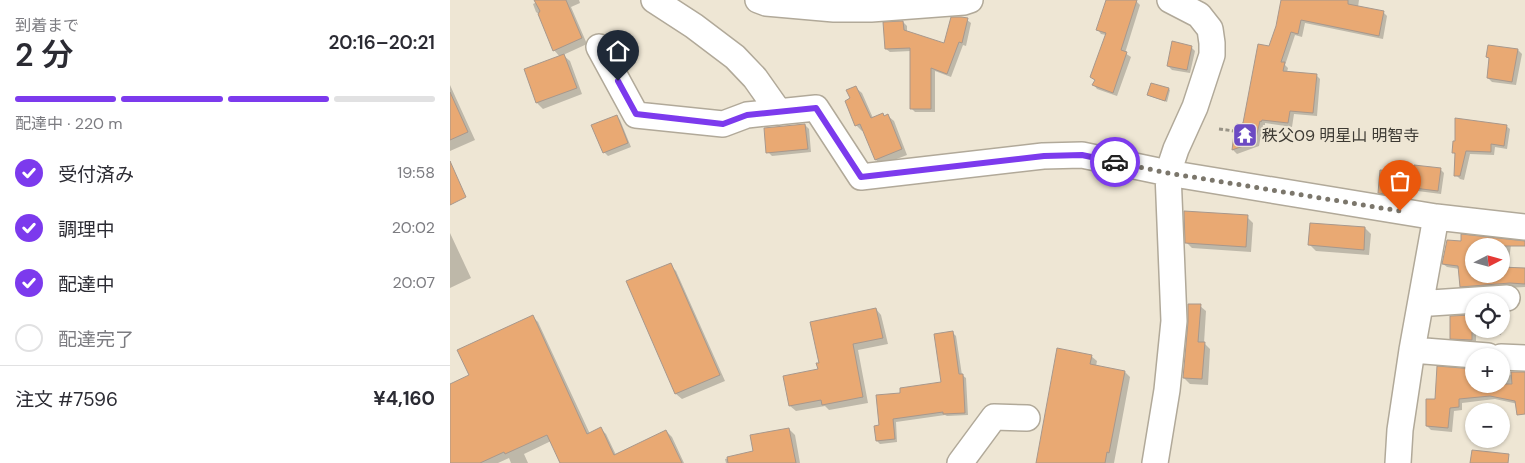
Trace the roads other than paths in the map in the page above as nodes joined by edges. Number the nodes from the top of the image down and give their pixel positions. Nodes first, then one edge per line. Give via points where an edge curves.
1 (654, 0) edge
2 (758, 0) edge
3 (970, 0) edge
4 (1170, 0) edge
5 (599, 47) dead end
6 (779, 112) junction
7 (1168, 173) junction
8 (1436, 217) junction
9 (1525, 227) edge
10 (1421, 300) junction
11 (1465, 301) edge
12 (1412, 350) junction
13 (1465, 354) edge
14 (1510, 357) edge
15 (1525, 358) edge
16 (1027, 418) dead end
17 (960, 463) edge
18 (1155, 463) edge
19 (1398, 463) edge

1 - 6 street via 735,57 756,78
2 - 3 street via 834,9
4 - 7 street via 1199,15 1210,29 1212,55
5 - 6 street via 636,114 723,124 747,115
6 - 7 street via 816,108 861,177 1044,156 1082,155
7 - 8 street
7 - 18 street via 1174,321
8 - 9 street
8 - 10 street
10 - 11 street via 1431,304
10 - 12 street
12 - 13 street
12 - 19 street
14 - 15 street
16 - 17 street via 994,416

